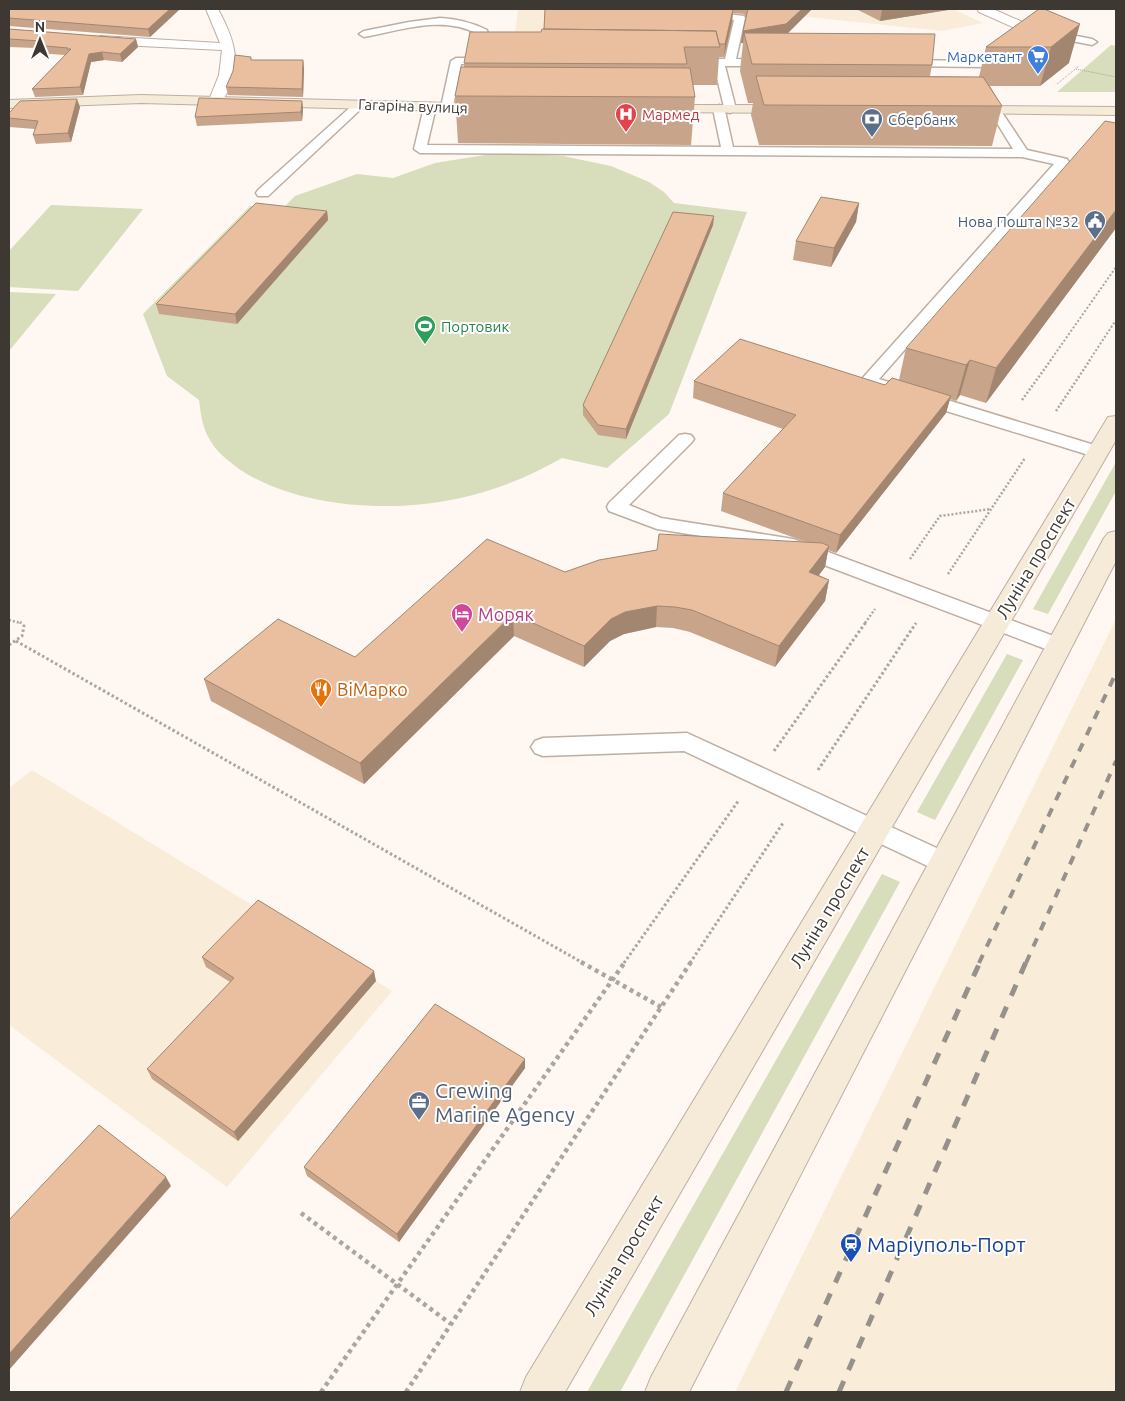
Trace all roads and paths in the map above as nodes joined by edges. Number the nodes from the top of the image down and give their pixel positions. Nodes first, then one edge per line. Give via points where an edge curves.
1 (212, 9) edge
2 (659, 9) edge
3 (983, 9) edge
4 (1061, 27) edge
5 (364, 34) dead end
6 (1052, 34) junction
7 (1023, 36) junction
8 (82, 38) edge
9 (1092, 42) dead end
10 (228, 47) junction
11 (679, 62) edge
12 (724, 62) junction
13 (779, 63) edge
14 (887, 63) edge
15 (1083, 63) dead end
16 (1076, 69) junction
17 (1116, 77) edge
18 (1052, 88) edge
19 (216, 100) junction
20 (9, 104) edge
21 (359, 105) junction
22 (430, 107) junction
23 (446, 107) junction
24 (505, 108) edge
25 (641, 108) edge
26 (724, 109) junction
27 (800, 109) edge
28 (946, 110) edge
29 (995, 110) junction
30 (1087, 111) junction
31 (1116, 111) edge
32 (1116, 117) edge
33 (728, 151) junction
34 (1022, 153) junction
35 (263, 193) dead end
36 (1116, 267) edge
37 (1116, 320) edge
38 (1116, 422) edge
39 (1006, 423) junction
40 (1041, 434) junction
41 (685, 439) dead end
42 (1098, 452) junction
43 (991, 509) junction
44 (1116, 538) edge
45 (893, 583) junction
46 (932, 598) junction
47 (9, 620) edge
48 (997, 622) junction
49 (16, 641) junction
50 (9, 645) edge
51 (1059, 646) junction
52 (542, 747) dead end
53 (757, 775) junction
54 (802, 796) junction
55 (875, 830) junction
56 (945, 862) junction
57 (613, 979) junction
58 (661, 1007) junction
59 (301, 1213) dead end
60 (398, 1284) junction
61 (451, 1324) junction
62 (321, 1392) edge
63 (406, 1392) edge
64 (541, 1392) edge
65 (666, 1392) edge

1 - 10 street
2 - 12 lane via 740,18
3 - 7 street
4 - 6 lane
5 - 23 lane via 435,21 457,22 483,32 495,61 456,61
6 - 7 lane
6 - 9 lane
7 - 14 lane via 985,64
8 - 10 street
10 - 19 street via 230,66
11 - 12 lane
12 - 13 lane
12 - 26 lane
15 - 16 path
16 - 17 path
16 - 18 path
19 - 20 main road, Гагаріна вулиця
19 - 21 main road, Гагаріна вулиця
21 - 22 main road, Гагаріна вулиця
21 - 35 lane
22 - 23 main road, Гагаріна вулиця
22 - 33 lane via 420,149
23 - 24 main road, Гагаріна вулиця
25 - 26 main road
26 - 27 main road
26 - 33 lane
28 - 29 main road
29 - 30 main road
29 - 34 lane
30 - 31 main road
30 - 32 main road
33 - 34 lane
34 - 39 lane via 1063,162 868,380
36 - 39 path
37 - 40 path
38 - 42 main road, Луніна проспект
39 - 40 lane
40 - 42 lane
40 - 43 path
41 - 45 lane via 616,507 657,523 786,543
42 - 48 main road, Луніна проспект
43 - 45 path via 940,516
43 - 46 path
44 - 51 main road
45 - 46 lane
45 - 53 path
46 - 48 lane
46 - 54 path
47 - 49 path via 24,626 22,636
48 - 51 lane
48 - 55 main road, Луніна проспект
49 - 50 path
49 - 57 path
51 - 56 main road
52 - 53 lane via 687,742
53 - 54 lane
53 - 57 path
54 - 55 lane
54 - 58 path
55 - 56 lane
55 - 64 main road, Луніна проспект
56 - 65 main road
57 - 58 path
57 - 60 path
58 - 61 path
59 - 60 path
60 - 61 path
60 - 62 path
61 - 63 path

